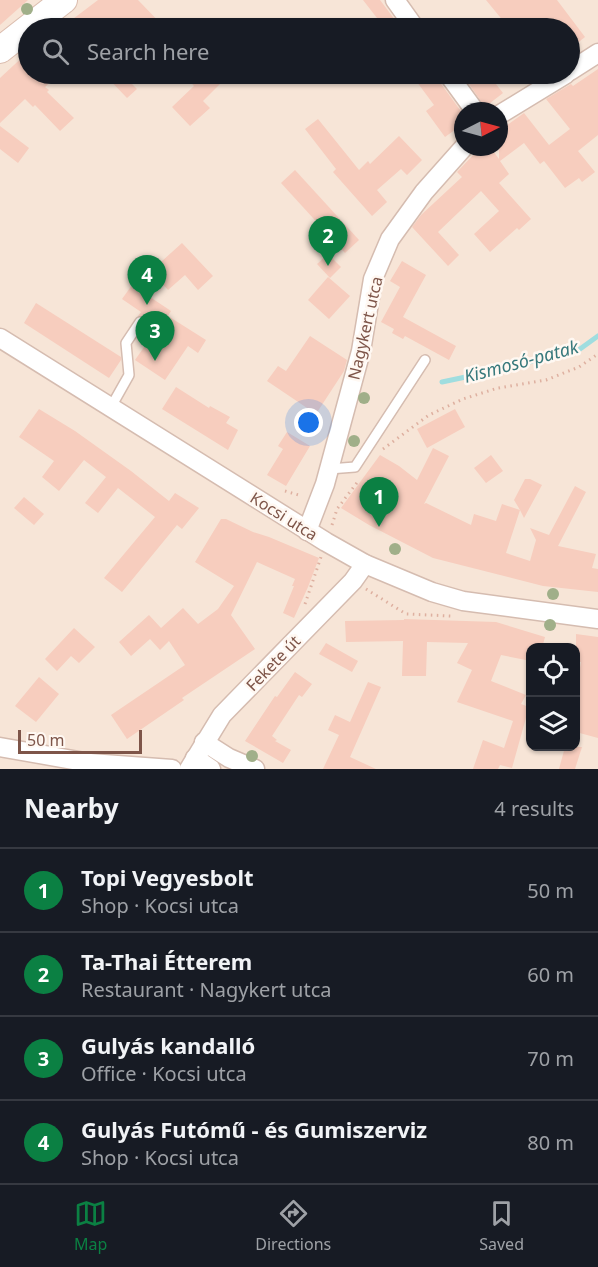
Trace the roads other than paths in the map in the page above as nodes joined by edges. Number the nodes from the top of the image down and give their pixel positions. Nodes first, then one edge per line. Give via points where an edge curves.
1 (64, 0) edge
2 (395, 0) edge
3 (41, 18) edge
4 (408, 18) edge
5 (18, 36) edge
6 (0, 50) edge
7 (598, 53) edge
8 (580, 65) edge
9 (455, 84) edge
10 (550, 84) edge
11 (468, 102) edge
12 (508, 110) edge
13 (456, 156) edge
14 (140, 322) dead end
15 (0, 338) edge
16 (425, 360) dead end
17 (111, 407) junction
18 (329, 469) junction
19 (307, 531) junction
20 (365, 564) junction
21 (598, 619) edge
22 (204, 742) junction
23 (0, 747) edge
24 (192, 764) edge
25 (89, 766) edge
26 (172, 769) edge
27 (211, 769) edge
28 (255, 769) edge

1 - 3 main road
2 - 4 street
5 - 6 main road
7 - 8 street
9 - 11 street
10 - 12 street
13 - 18 street, Nagykert utca via 390,238 374,279 361,351
14 - 17 lane via 126,343 129,375
15 - 17 street, Kocsi utca
16 - 18 lane via 354,467
17 - 19 street, Kocsi utca
18 - 19 street, Nagykert utca
19 - 20 street, Kocsi utca
20 - 21 street, Kocsi utca via 464,601
20 - 22 street, Fekete út via 222,715
22 - 24 street, Fekete út
22 - 28 street via 229,759
23 - 25 street
24 - 27 street
25 - 26 street

